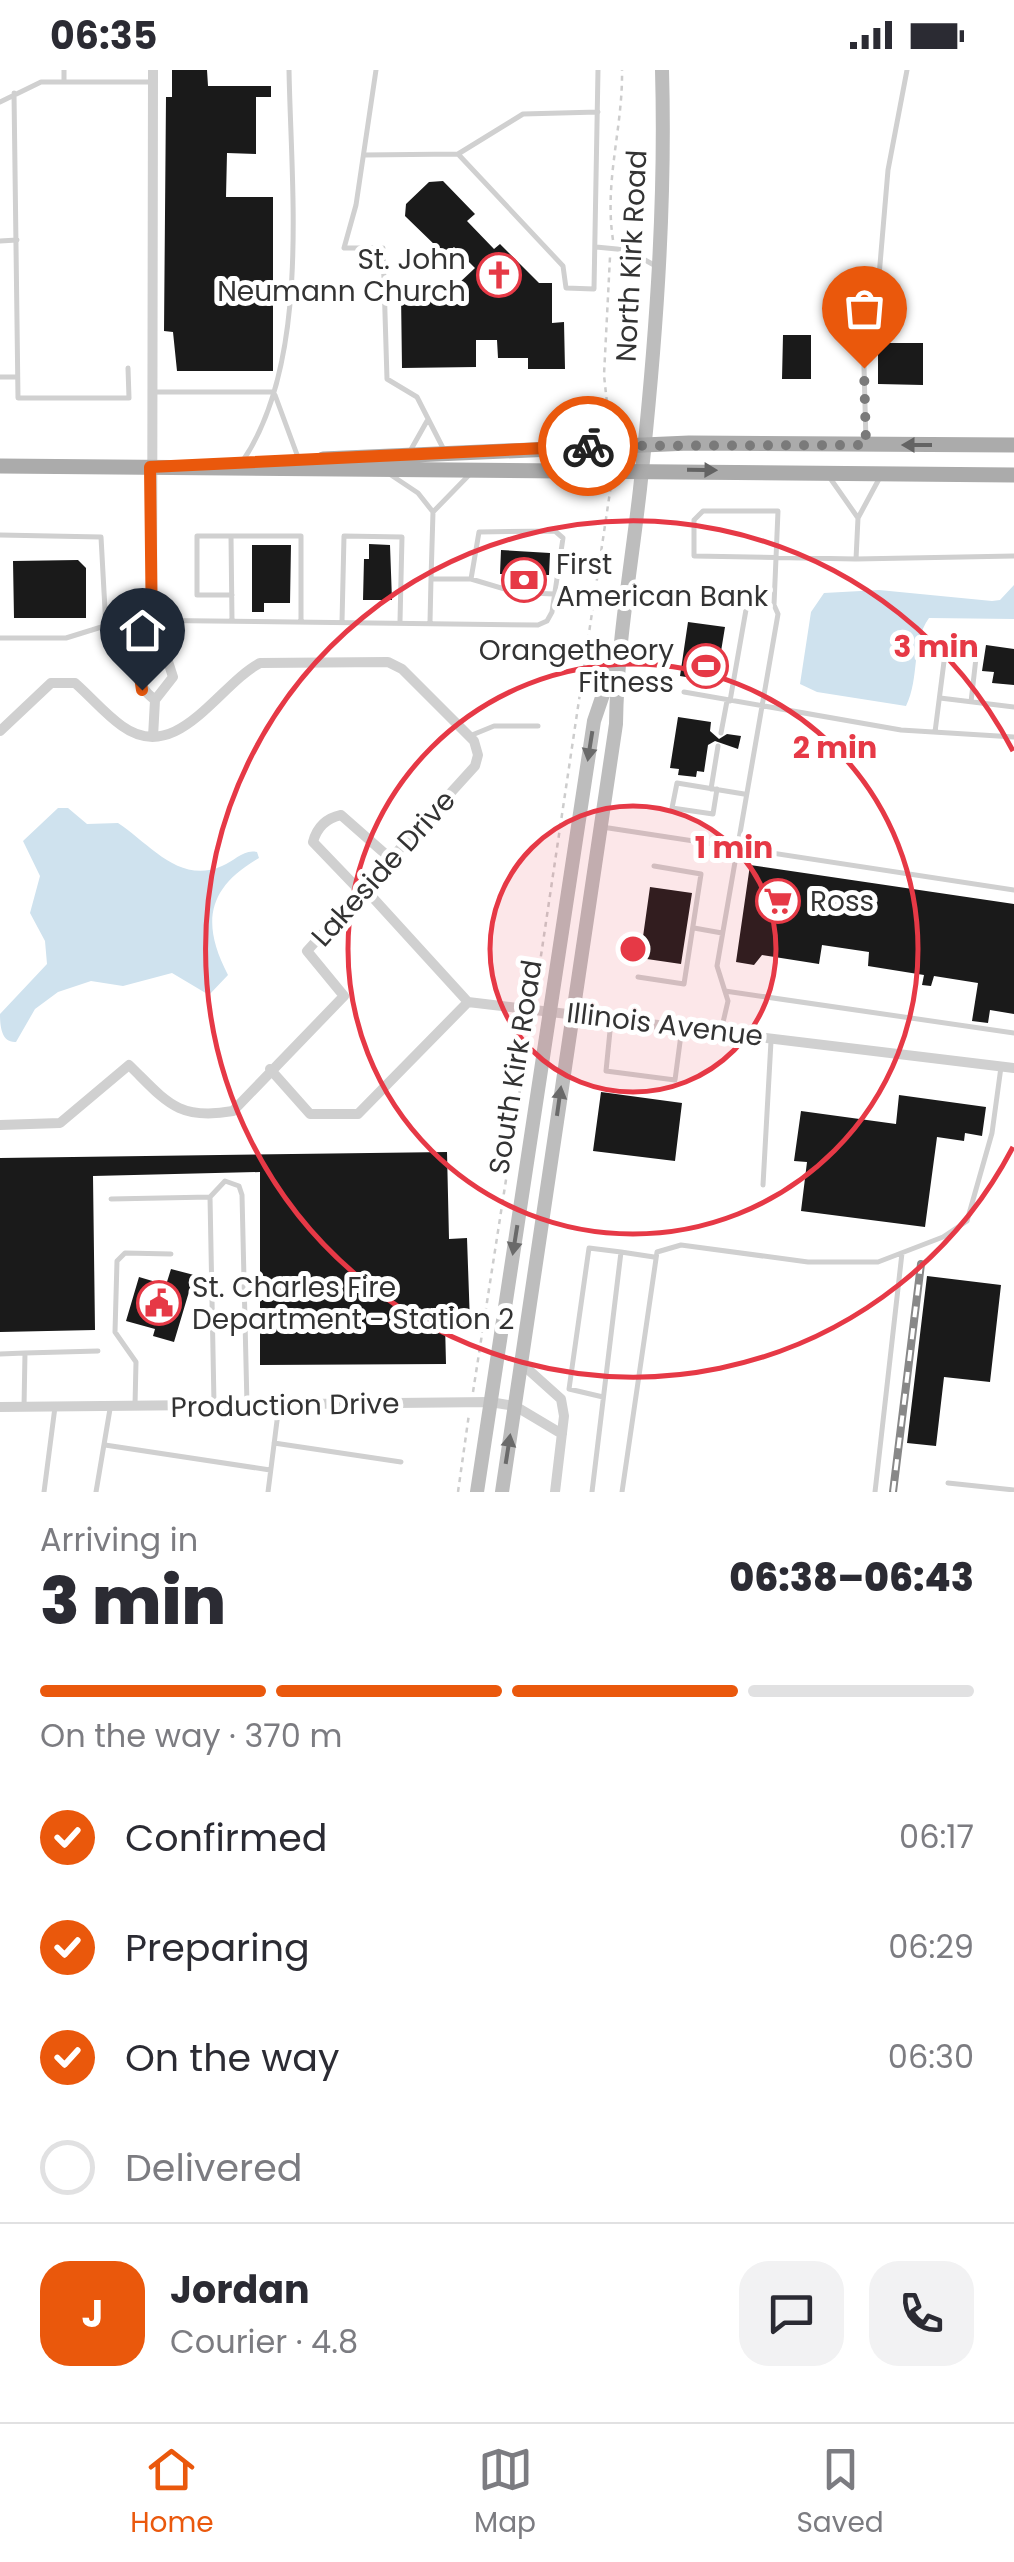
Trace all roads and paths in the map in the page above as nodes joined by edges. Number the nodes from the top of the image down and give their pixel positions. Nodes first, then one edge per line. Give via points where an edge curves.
1 (64, 70) edge
2 (289, 70) edge
3 (376, 70) edge
4 (598, 70) edge
5 (662, 70) edge
6 (908, 70) edge
7 (153, 76) edge
8 (64, 82) junction
9 (14, 93) junction
10 (0, 102) edge
11 (598, 112) junction
12 (458, 154) junction
13 (364, 155) junction
14 (18, 240) junction
15 (0, 241) edge
16 (596, 248) junction
17 (658, 267) junction
18 (128, 368) dead end
19 (0, 377) edge
20 (18, 377) junction
21 (150, 392) junction
22 (274, 392) junction
23 (427, 421) junction
24 (644, 444) junction
25 (866, 445) junction
26 (1014, 446) edge
27 (446, 453) junction
28 (408, 455) junction
29 (299, 460) junction
30 (242, 462) junction
31 (0, 466) edge
32 (150, 467) junction
33 (477, 468) junction
34 (380, 469) junction
35 (642, 469) junction
36 (824, 472) junction
37 (884, 473) junction
38 (1014, 476) edge
39 (611, 498) dead end
40 (736, 510) junction
41 (756, 510) junction
42 (716, 511) junction
43 (433, 512) junction
44 (858, 518) junction
45 (716, 522) dead end
46 (736, 522) dead end
47 (756, 522) dead end
48 (0, 535) edge
49 (232, 536) junction
50 (716, 547) dead end
51 (736, 548) dead end
52 (756, 548) dead end
53 (716, 556) junction
54 (1014, 556) edge
55 (736, 557) junction
56 (756, 557) junction
57 (776, 558) junction
58 (856, 559) junction
59 (431, 579) junction
60 (472, 579) junction
61 (515, 592) dead end
62 (530, 593) dead end
63 (554, 594) junction
64 (232, 595) junction
65 (706, 602) dead end
66 (748, 604) junction
67 (774, 605) junction
68 (152, 620) junction
69 (232, 621) junction
70 (302, 622) junction
71 (342, 622) junction
72 (400, 622) junction
73 (430, 622) junction
74 (106, 628) junction
75 (0, 638) edge
76 (152, 638) junction
77 (617, 653) junction
78 (684, 692) dead end
79 (940, 698) junction
80 (155, 700) junction
81 (729, 701) junction
82 (971, 702) junction
83 (759, 707) junction
84 (1014, 707) edge
85 (538, 726) dead end
86 (0, 731) edge
87 (935, 732) junction
88 (721, 733) dead end
89 (470, 736) junction
90 (153, 737) junction
91 (1014, 738) edge
92 (718, 746) dead end
93 (714, 789) junction
94 (744, 794) junction
95 (600, 827) junction
96 (735, 848) junction
97 (391, 859) junction
98 (654, 866) dead end
99 (363, 890) junction
100 (1014, 890) edge
101 (694, 928) junction
102 (722, 933) junction
103 (638, 977) dead end
104 (725, 991) junction
105 (468, 1002) junction
106 (533, 1008) junction
107 (549, 1010) junction
108 (572, 1013) junction
109 (611, 1018) junction
110 (682, 1026) junction
111 (722, 1032) junction
112 (1014, 1033) edge
113 (772, 1038) junction
114 (1008, 1067) edge
115 (270, 1069) junction
116 (0, 1124) edge
117 (762, 1185) dead end
118 (210, 1197) junction
119 (111, 1198) dead end
120 (621, 1252) junction
121 (902, 1252) junction
122 (171, 1254) dead end
123 (654, 1257) junction
124 (98, 1351) dead end
125 (0, 1354) edge
126 (25, 1354) junction
127 (521, 1363) junction
128 (602, 1398) junction
129 (471, 1402) junction
130 (490, 1402) junction
131 (279, 1405) junction
132 (214, 1406) junction
133 (247, 1406) junction
134 (515, 1406) junction
135 (0, 1407) edge
136 (24, 1407) junction
137 (56, 1407) junction
138 (110, 1408) junction
139 (135, 1408) junction
140 (562, 1434) junction
141 (274, 1442) junction
142 (105, 1445) junction
143 (401, 1462) dead end
144 (270, 1470) junction
145 (948, 1482) dead end
146 (1014, 1490) edge
147 (44, 1492) edge
148 (96, 1492) edge
149 (268, 1492) edge
150 (458, 1492) edge
151 (477, 1492) edge
152 (502, 1492) edge
153 (555, 1492) edge
154 (592, 1492) edge
155 (622, 1492) edge
156 (875, 1492) edge

1 - 8 lane
2 - 22 lane via 293,267
3 - 13 lane
4 - 11 lane
5 - 17 main road, North Kirk Road
6 - 25 lane via 888,170 878,288 863,330
7 - 8 lane
7 - 21 street
8 - 9 lane
9 - 10 lane
9 - 14 lane
11 - 12 lane via 523,114
11 - 16 lane
12 - 13 lane
12 - 16 lane via 563,266 566,288 594,289
13 - 23 lane via 344,248 382,248 384,368 387,379 416,397
14 - 15 lane
14 - 20 lane
16 - 17 lane via 628,250
17 - 24 main road, North Kirk Road
18 - 20 lane via 129,398 18,398
19 - 20 lane
21 - 22 lane
21 - 32 street
22 - 29 lane
22 - 30 lane via 261,433
23 - 27 lane
23 - 28 lane
24 - 25 main road
24 - 27 main road
24 - 35 main road, South Kirk Road
26 -> 25 main road
27 - 28 main road
28 - 29 main road
29 - 30 main road
30 - 32 main road
31 - 32 main road
32 - 34 main road
32 - 68 street
33 - 34 main road
33 - 35 main road
33 - 43 lane
34 - 43 lane via 418,492
35 -> 36 main road
35 - 77 main road, South Kirk Road
36 - 37 main road
36 - 44 lane
37 - 38 main road
37 - 44 lane
39 - 106 path
40 - 41 lane
40 - 42 lane
40 - 46 lane
41 - 47 lane
41 - 57 lane via 778,510
42 - 45 lane
42 - 53 lane via 703,510 694,520 694,556
43 - 59 lane
44 - 58 lane
48 - 74 lane via 101,537
49 - 64 lane
49 - 64 lane via 196,536 197,595
49 - 70 lane via 301,536
50 - 53 lane
51 - 55 lane
52 - 56 lane
53 - 55 lane
54 - 58 lane
55 - 56 lane
56 - 57 lane
57 - 58 lane
57 - 67 lane
59 - 60 lane
59 - 73 lane
60 - 61 lane
60 - 63 lane via 479,532 555,532 563,538
62 - 63 lane
63 - 73 lane via 544,624
64 - 69 lane
65 - 66 lane
66 - 67 lane
66 - 81 lane
67 - 83 lane via 778,614
68 - 69 lane
68 - 74 lane
68 - 76 street
69 - 70 lane
70 - 71 lane
71 - 72 lane
71 - 72 lane via 344,536 402,538
72 - 73 lane
74 - 75 lane via 66,638
76 - 80 street via 136,672 139,686
76 - 80 street via 164,648 172,677
77 - 95 main road, South Kirk Road via 616,724
77 -> 107 main road, South Kirk Road via 594,721
78 - 81 lane
79 - 82 lane
79 - 82 lane via 946,646 977,650
79 - 87 lane
80 - 90 street
81 - 83 lane
81 - 88 lane
82 - 84 lane
83 - 87 lane
83 - 94 lane
85 - 89 lane via 494,726
86 - 90 street via 52,683 75,684 125,728
87 - 91 lane
89 - 90 street via 402,668 370,662 260,663 184,730
89 - 97 street, Lakeside Drive via 475,766
92 - 93 lane
93 - 93 lane via 677,783 672,808 713,814
93 - 94 lane
94 - 96 lane
95 - 96 lane
95 - 108 main road, South Kirk Road
96 - 100 lane
96 - 102 lane
97 - 99 street, Lakeside Drive
97 - 99 street via 341,815 316,832 314,842
98 - 101 lane via 701,874
99 - 105 street
99 - 115 street, Lakeside Drive via 307,951 344,996
101 - 102 lane
101 - 103 lane via 684,984
102 - 104 lane via 717,966
104 - 111 lane
104 - 112 lane
105 - 106 street, Illinois Avenue
105 - 115 street via 358,1114 310,1114
106 - 107 street, Illinois Avenue
106 - 129 path
107 - 108 street, Illinois Avenue
107 -> 130 main road, South Kirk Road
108 - 109 street, Illinois Avenue
127 -> 108 main road, South Kirk Road
109 - 110 street, Illinois Avenue
109 - 110 lane via 606,1071 675,1080
110 - 111 street, Illinois Avenue
111 - 113 street, Illinois Avenue
113 - 114 street, Illinois Avenue
113 - 117 lane
114 - 121 lane via 967,1220
115 - 116 street, Lakeside Drive via 233,1112 188,1115 129,1065 60,1122
118 - 119 lane
118 - 132 lane
118 - 133 lane via 225,1181 239,1186 242,1196
120 - 123 lane
120 - 128 lane
120 - 128 lane via 589,1248 570,1389
121 - 123 lane via 878,1262 808,1262 681,1245
121 - 156 lane
122 - 139 lane via 125,1254 117,1261 114,1332 136,1362
123 - 155 lane
124 - 126 lane
125 - 126 lane
126 - 136 lane
127 - 134 main road, South Kirk Road
127 - 140 street via 561,1399
128 - 154 lane
129 - 130 street, Production Drive
129 - 131 street, Production Drive
129 - 150 path
130 - 134 street, Production Drive
130 - 151 main road, South Kirk Road
131 - 133 street, Production Drive
131 - 141 lane
132 - 133 street, Production Drive
132 - 139 street, Production Drive
134 - 140 street, Production Drive
152 -> 134 main road, South Kirk Road
135 - 136 street, Production Drive
136 - 137 street, Production Drive
137 - 138 street, Production Drive
137 - 147 lane
138 - 139 street, Production Drive
138 - 142 lane
140 - 153 street
141 - 143 lane
141 - 144 lane
142 - 144 lane
142 - 148 lane
144 - 149 lane
145 - 146 lane

